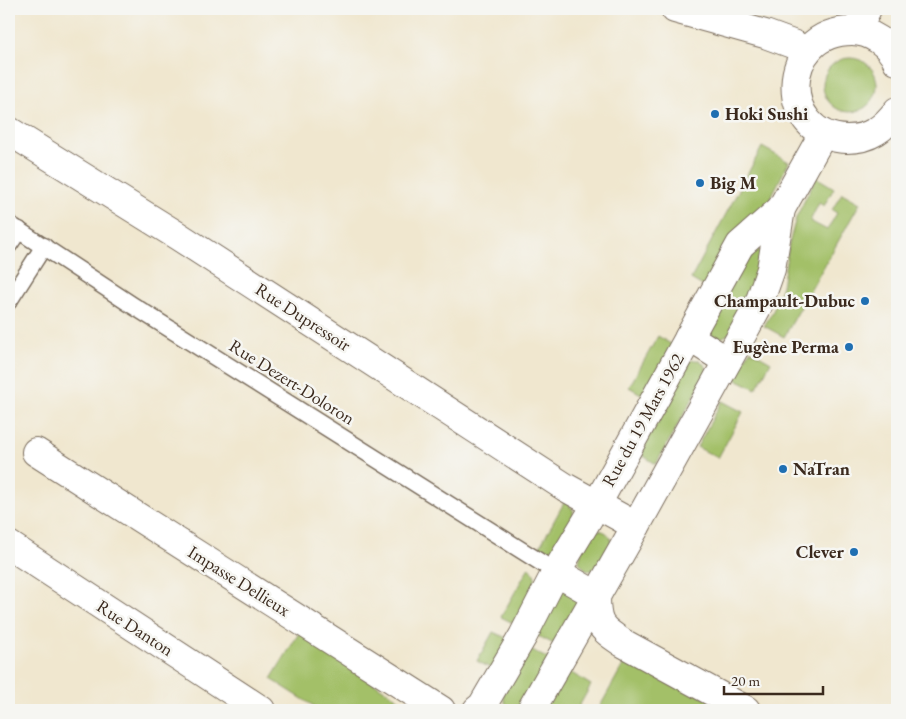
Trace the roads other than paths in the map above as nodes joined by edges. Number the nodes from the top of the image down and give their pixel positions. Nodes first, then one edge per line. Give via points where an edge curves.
1 (675, 9) edge
2 (861, 20) edge
3 (806, 52) junction
4 (897, 61) edge
5 (897, 111) edge
6 (9, 131) edge
7 (823, 134) junction
8 (781, 209) junction
9 (14, 227) edge
10 (9, 246) edge
11 (44, 246) junction
12 (9, 301) edge
13 (689, 337) junction
14 (727, 361) junction
15 (36, 452) dead end
16 (597, 504) junction
17 (636, 526) junction
18 (9, 545) edge
19 (556, 572) junction
20 (596, 595) junction
21 (483, 709) edge
22 (261, 710) edge
23 (441, 710) edge
24 (531, 710) edge
25 (746, 710) edge

1 - 3 street via 765,34
2 - 3 street via 842,31 828,34
2 - 4 street
3 - 7 street via 794,80 795,96 801,111
5 - 7 street via 872,135 838,139
6 - 16 street, Rue Dupressoir via 178,236 565,487
7 - 8 street, Rue du 19 Mars 1962
8 - 13 street, Rue du 19 Mars 1962 via 740,245
8 - 14 street, Rue du 19 Mars 1962 via 765,289
9 - 10 lane
9 - 11 lane, Rue Dezert-Doloron
11 - 12 lane
11 - 19 lane, Rue Dezert-Doloron via 132,305
13 - 14 street, Rue du 19 Mars 1962
13 - 16 street, Rue du 19 Mars 1962
14 - 17 street, Rue du 19 Mars 1962
15 - 23 street, Impasse Dellieux
16 - 17 street, Rue du 19 Mars 1962
16 - 19 street, Rue du 19 Mars 1962
17 - 20 street, Rue du 19 Mars 1962
18 - 22 street, Rue Danton
19 - 20 street
19 - 21 street, Rue du 19 Mars 1962
20 - 24 street, Rue du 19 Mars 1962
20 - 25 street via 596,611 603,630

